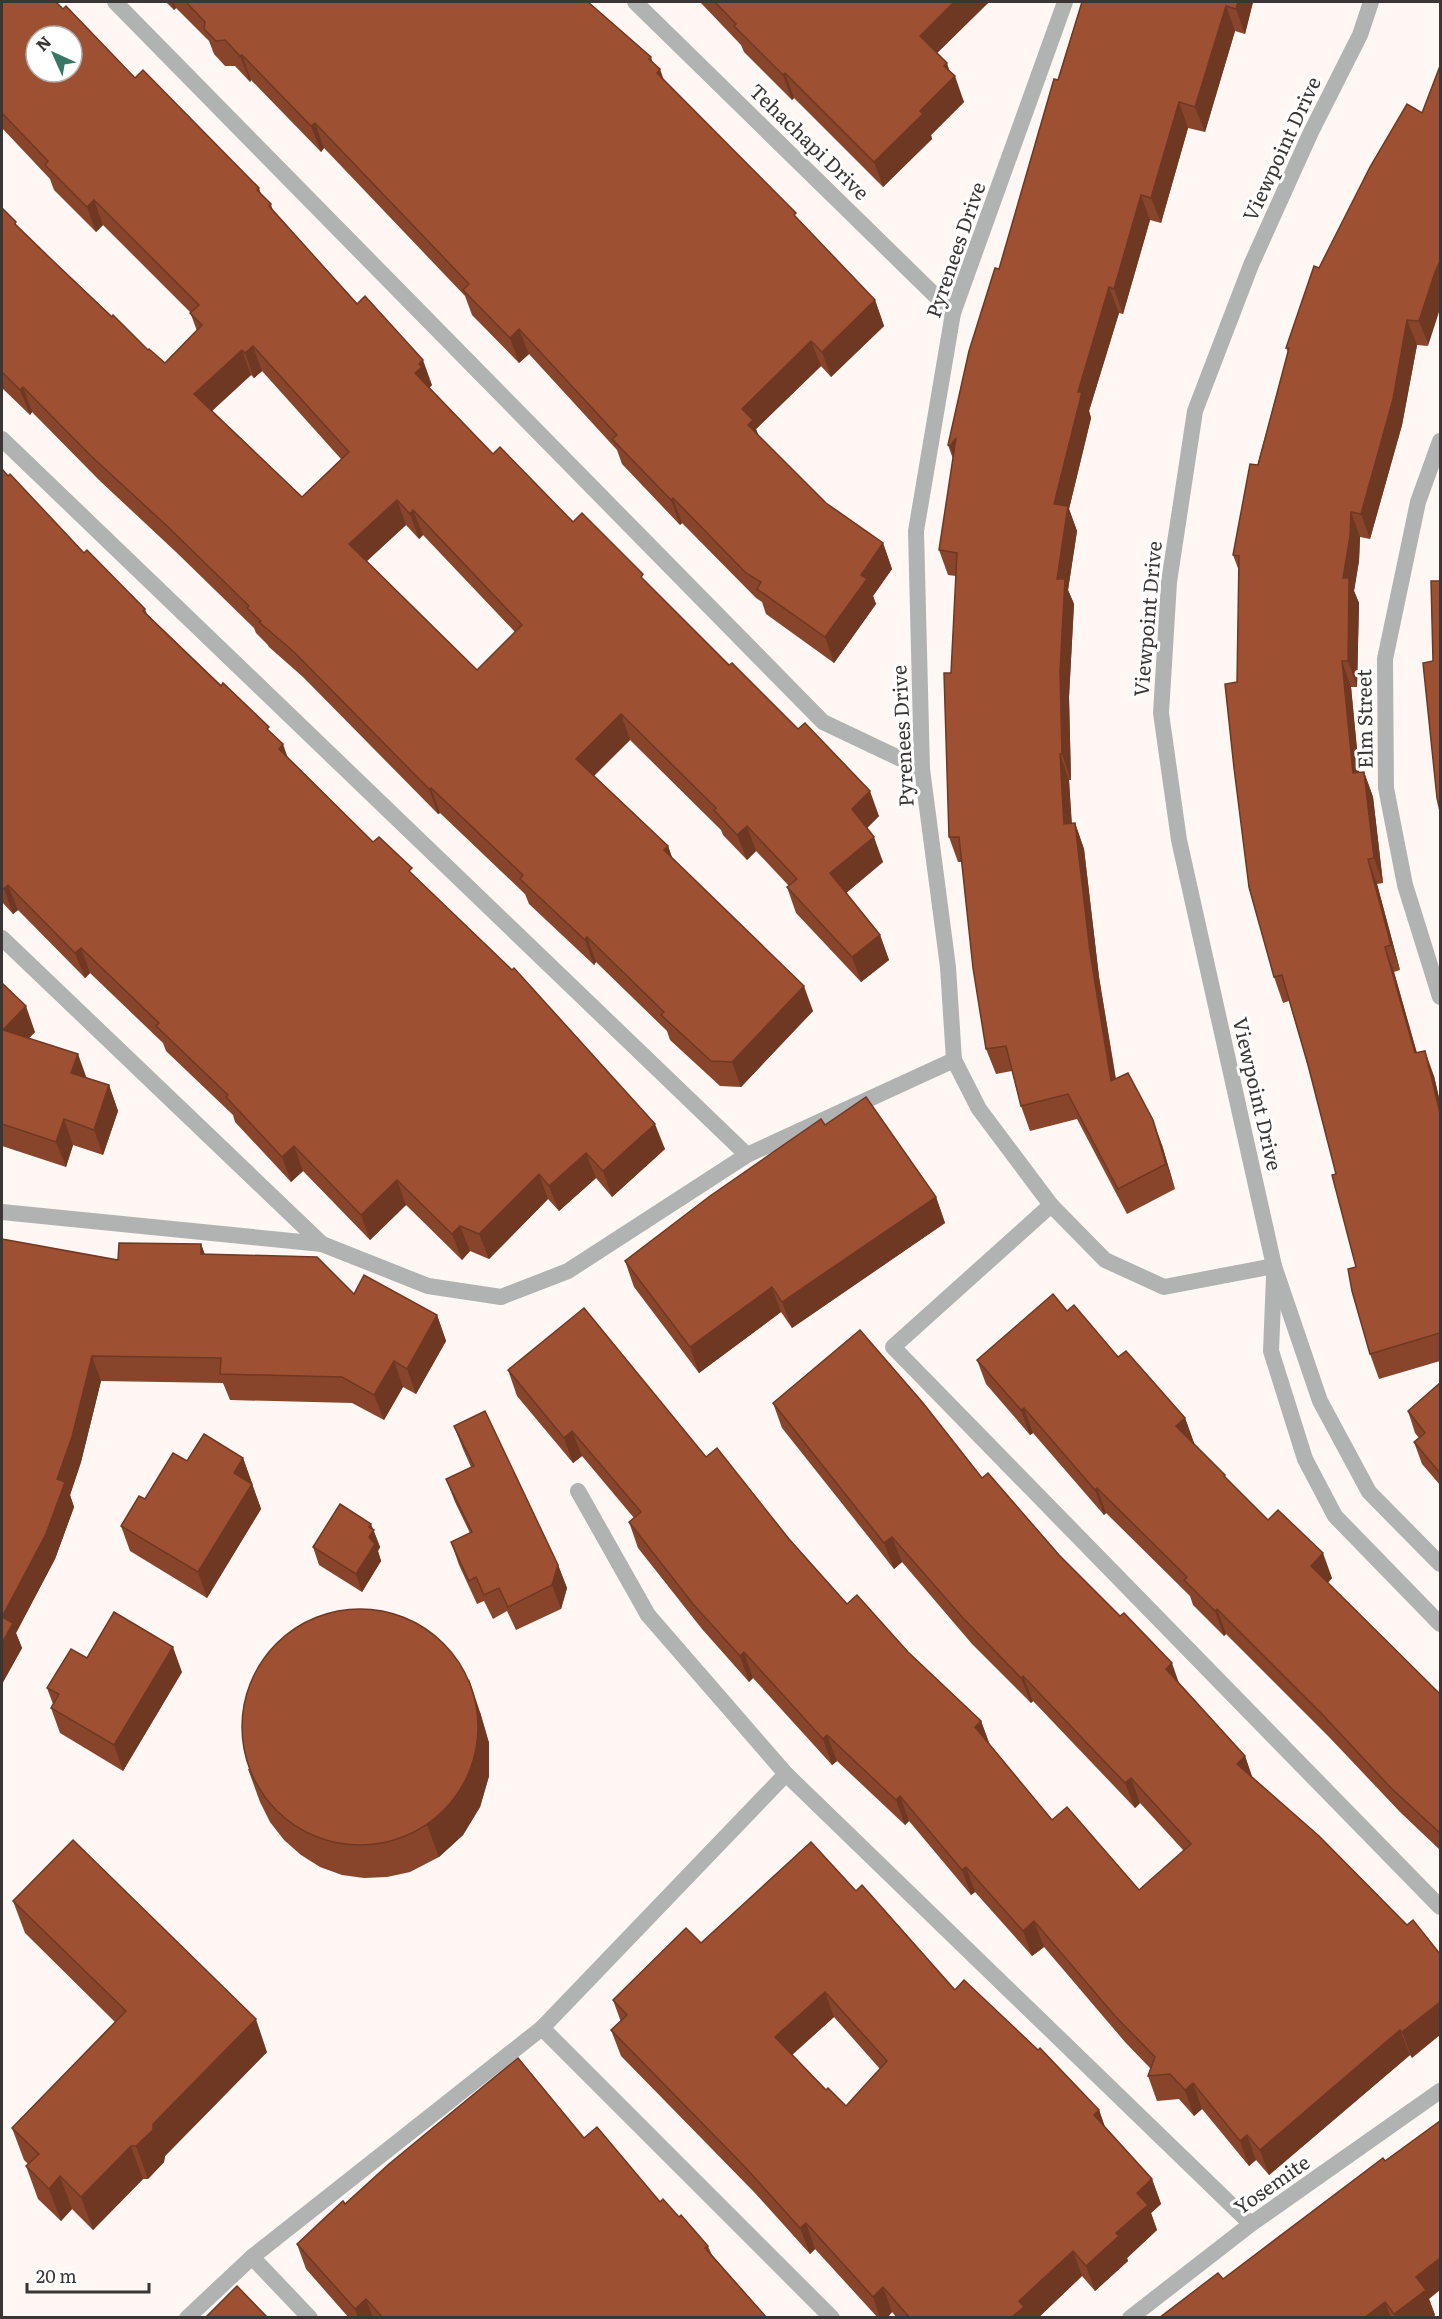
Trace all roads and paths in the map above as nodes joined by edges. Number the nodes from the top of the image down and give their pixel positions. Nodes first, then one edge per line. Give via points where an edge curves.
1 (115, 2) edge
2 (635, 2) edge
3 (1065, 2) edge
4 (1371, 2) edge
5 (953, 313) junction
6 (2, 439) edge
7 (1440, 441) edge
8 (922, 769) junction
9 (2, 938) edge
10 (1440, 997) edge
11 (954, 1060) junction
12 (747, 1155) junction
13 (1051, 1205) junction
14 (2, 1212) edge
15 (322, 1244) junction
16 (1274, 1266) junction
17 (578, 1491) dead end
18 (1440, 1564) edge
19 (1440, 1624) edge
20 (786, 1774) junction
21 (1440, 1907) edge
22 (542, 2028) junction
23 (1440, 2091) edge
24 (1251, 2224) junction
25 (252, 2257) junction
26 (187, 2318) edge
27 (310, 2318) edge
28 (831, 2318) edge
29 (1130, 2318) edge

1 - 8 street via 823,722
2 - 5 street, Tehachapi Drive
3 - 5 street, Pyrenees Drive
4 - 16 street, Viewpoint Drive via 1360,35 1251,265 1195,411 1169,582 1161,713 1179,840
5 - 8 street, Pyrenees Drive via 916,531
6 - 12 street
7 - 10 street, Elm Street via 1418,502 1385,659 1386,788 1405,885
8 - 11 street, Pyrenees Drive via 948,967
9 - 15 street
11 - 12 street
11 - 13 street, Pyrenees Drive via 979,1109
12 - 15 street via 568,1271 501,1297 428,1286
13 - 16 street, Pyrenees Drive via 1106,1260 1164,1287
13 - 21 street via 893,1347
14 - 15 street
16 - 18 street, Viewpoint Drive via 1320,1401 1369,1492
16 - 19 street, Viewpoint Drive via 1271,1351 1305,1459 1335,1516
17 - 20 street via 648,1615
20 - 22 street
20 - 24 street
22 - 25 street
22 - 28 street
23 - 24 street, Yosemite
24 - 29 street, Yosemite
25 - 26 street
25 - 27 street

